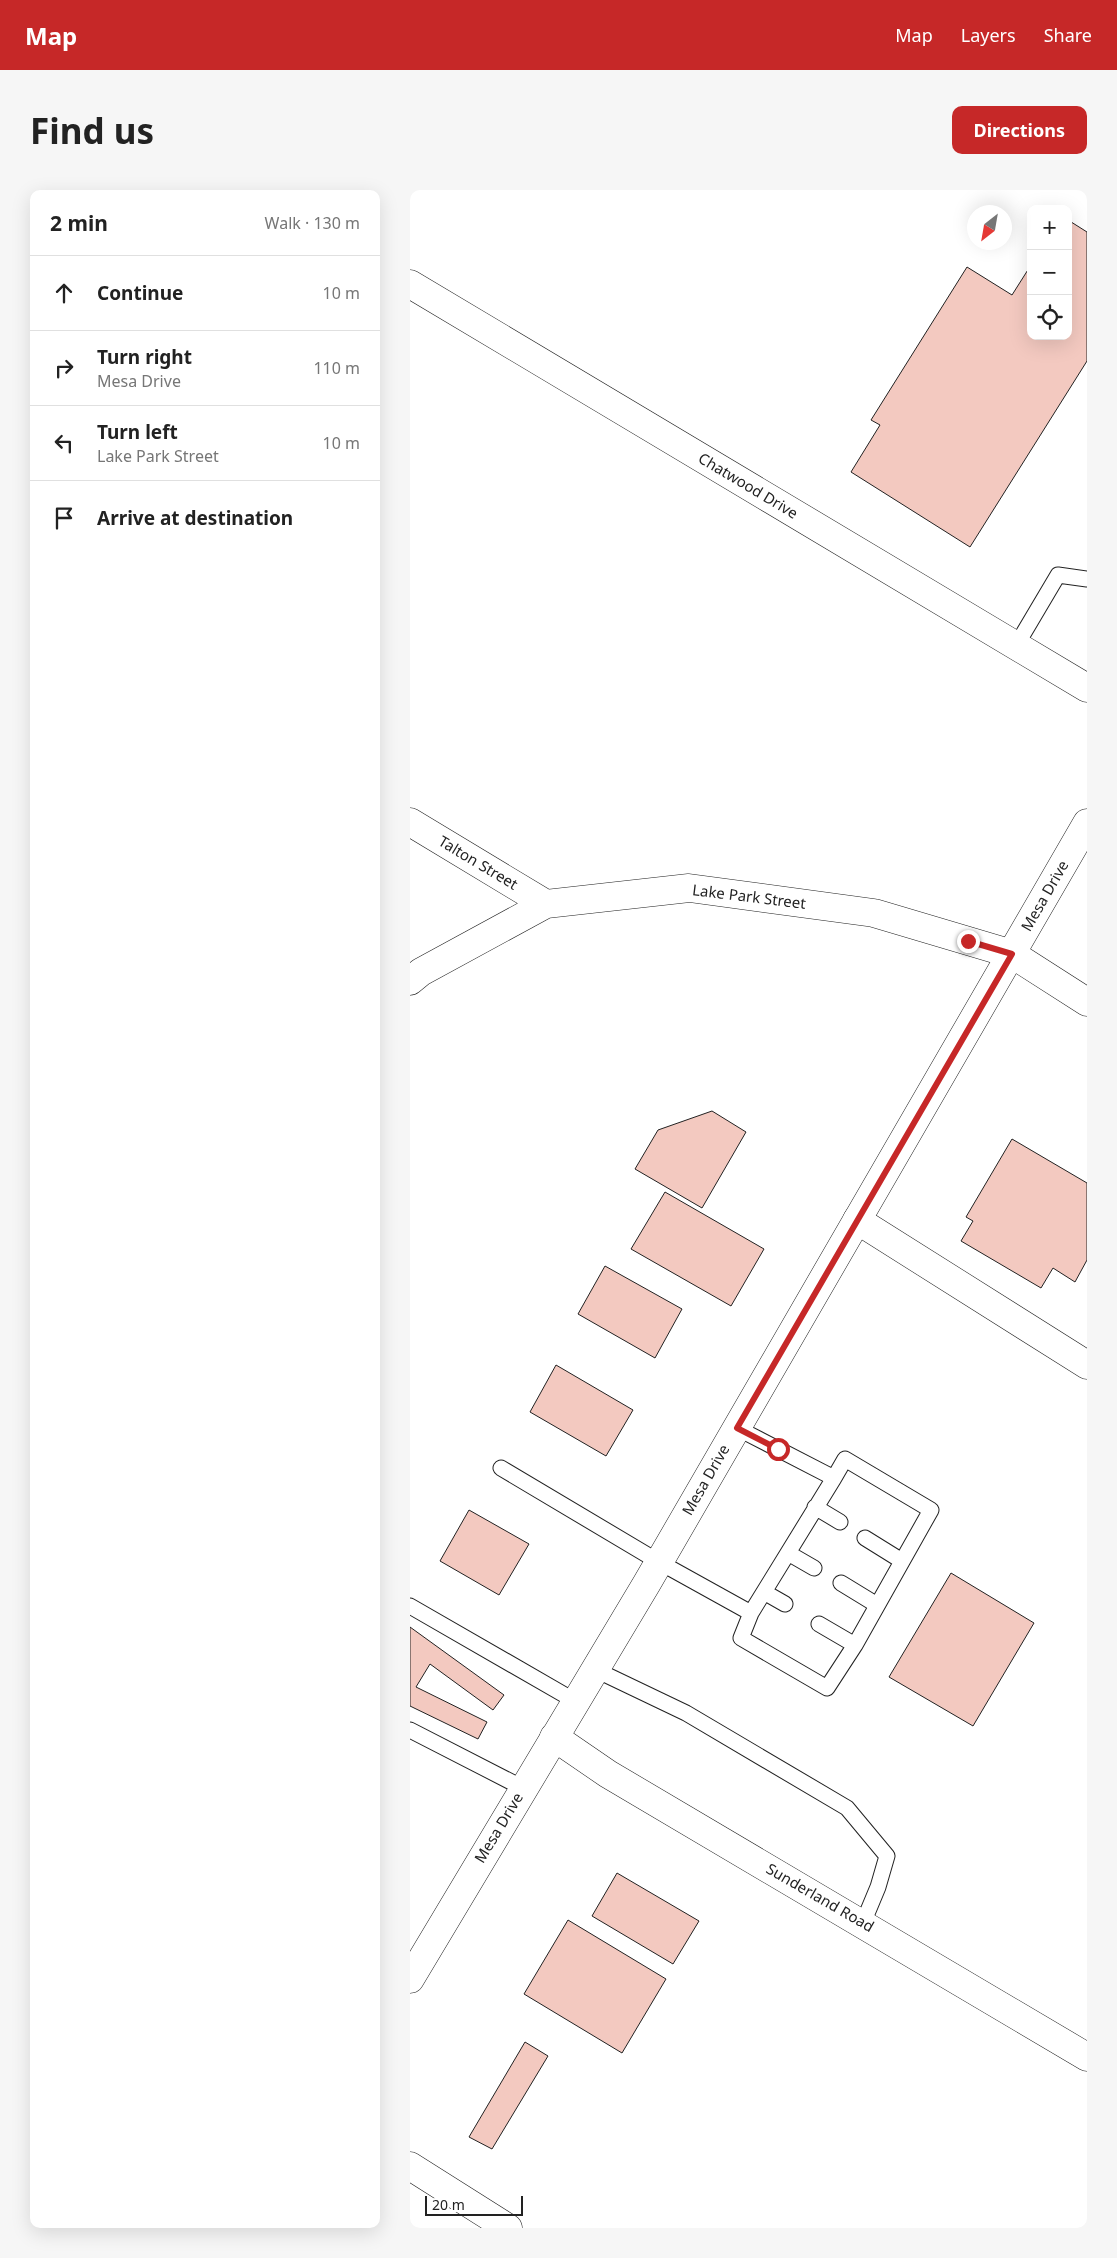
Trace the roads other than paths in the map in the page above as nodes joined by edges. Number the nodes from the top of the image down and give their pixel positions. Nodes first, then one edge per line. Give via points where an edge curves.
1 (410, 284) edge
2 (1087, 579) edge
3 (1016, 646) junction
4 (1087, 688) edge
5 (410, 822) edge
6 (1087, 823) edge
7 (546, 904) junction
8 (1012, 954) junction
9 (410, 981) edge
10 (1087, 1002) edge
11 (857, 1220) junction
12 (1087, 1365) edge
13 (737, 1428) junction
14 (501, 1468) dead end
15 (834, 1478) junction
16 (815, 1507) junction
17 (840, 1522) dead end
18 (865, 1538) dead end
19 (788, 1553) junction
20 (902, 1561) junction
21 (659, 1562) junction
22 (814, 1568) dead end
23 (841, 1583) dead end
24 (764, 1592) junction
25 (785, 1604) dead end
26 (877, 1605) junction
27 (410, 1606) edge
28 (751, 1614) junction
29 (819, 1624) dead end
30 (855, 1645) junction
31 (594, 1669) junction
32 (575, 1700) junction
33 (410, 1730) edge
34 (554, 1737) junction
35 (523, 1788) junction
36 (863, 1923) junction
37 (410, 1979) edge
38 (1087, 2057) edge
39 (410, 2166) edge
40 (508, 2228) edge

1 - 3 street, Chatwood Drive
2 - 3 lane via 1058,575
3 - 4 street, Chatwood Drive
5 - 7 street, Talton Street
6 - 8 street, Mesa Drive
7 - 8 street, Lake Park Street via 689,888 874,913
7 - 9 street, Lake Park Street
8 - 10 street
8 - 11 street, Mesa Drive
11 - 12 street
11 - 13 street, Mesa Drive
13 - 15 lane
13 - 21 street, Mesa Drive
14 - 21 lane
15 - 16 lane
15 - 20 lane via 845,1459 931,1510
16 - 17 lane
16 - 19 lane
18 - 20 lane
19 - 22 lane
19 - 24 lane
20 - 26 lane
21 - 28 lane
21 - 31 street, Mesa Drive
23 - 26 lane
24 - 25 lane
24 - 28 lane
26 - 30 lane
27 - 32 lane
28 - 30 lane via 741,1638 827,1688
29 - 30 lane
31 - 32 street, Mesa Drive
31 - 36 lane via 686,1713 847,1808 887,1856
32 - 34 street, Mesa Drive
33 - 35 lane
34 - 35 street, Mesa Drive
34 - 36 street, Sunderland Road via 608,1774
35 - 37 street, Mesa Drive
36 - 38 street, Sunderland Road
39 - 40 street

